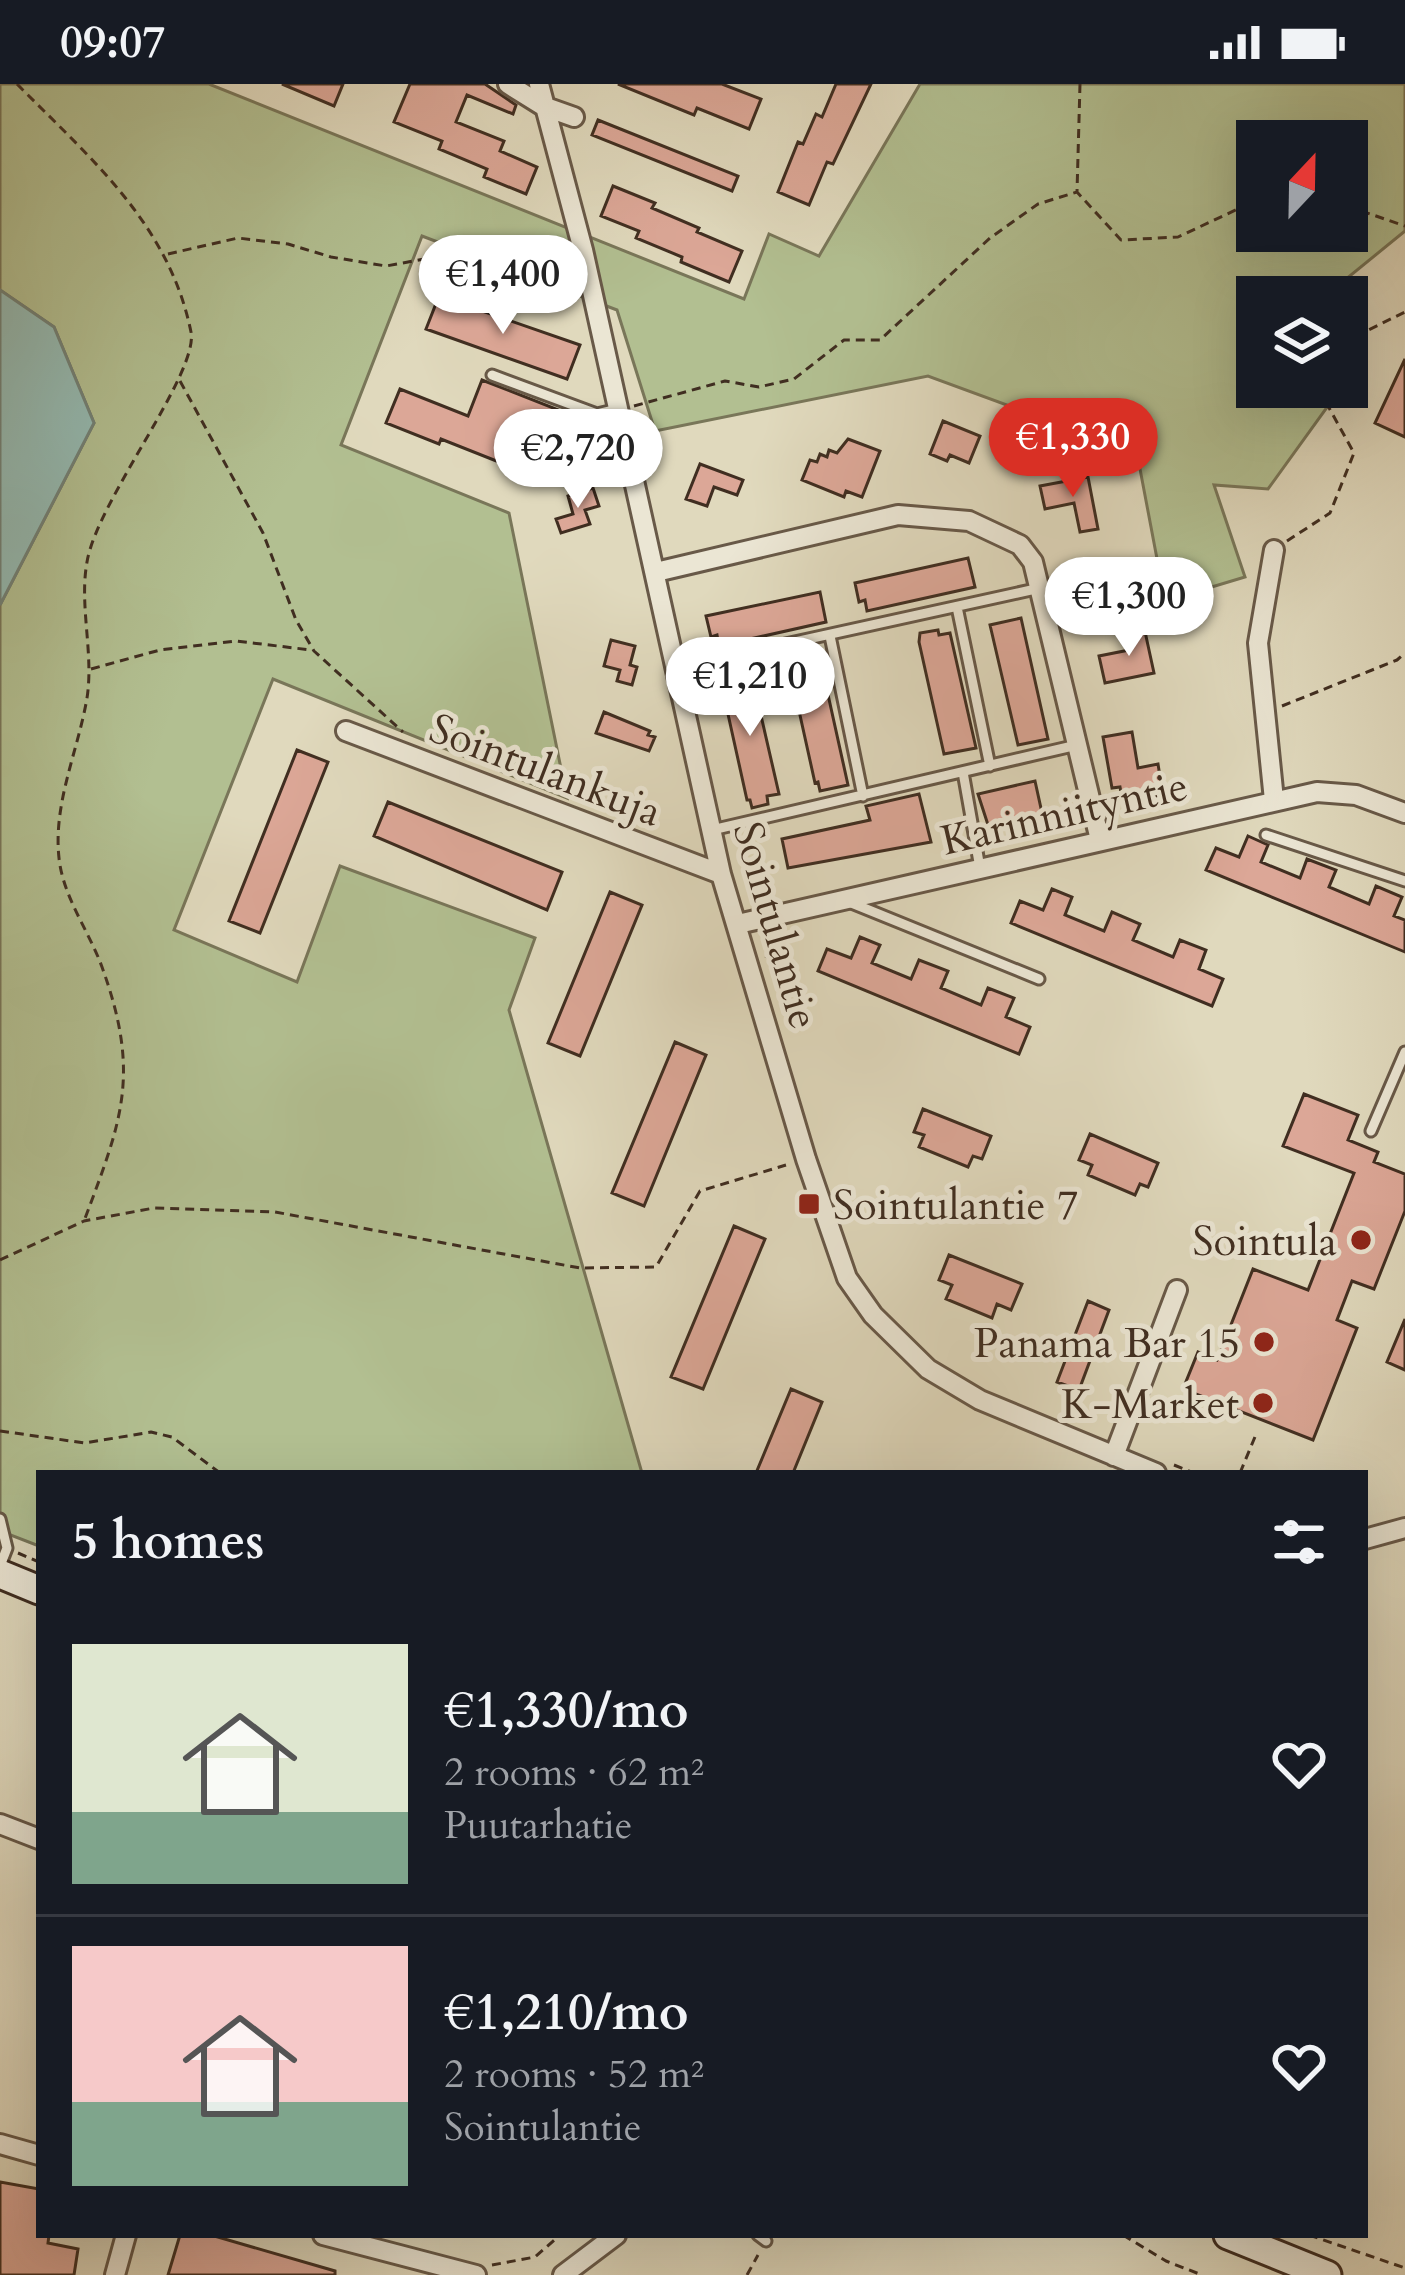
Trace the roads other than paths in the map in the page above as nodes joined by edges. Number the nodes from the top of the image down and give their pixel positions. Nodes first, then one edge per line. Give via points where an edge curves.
1 (508, 84) edge
2 (539, 84) edge
3 (544, 106) junction
4 (574, 117) dead end
5 (492, 375) dead end
6 (618, 409) junction
7 (1274, 550) road end
8 (656, 572) junction
9 (1040, 588) junction
10 (957, 607) junction
11 (830, 635) junction
12 (676, 668) junction
13 (346, 731) dead end
14 (1078, 746) junction
15 (990, 766) junction
16 (963, 772) junction
17 (863, 796) junction
18 (1274, 800) junction
19 (1405, 813) edge
20 (712, 830) junction
21 (1266, 835) dead end
22 (1100, 840) junction
23 (980, 868) junction
24 (721, 874) junction
25 (1405, 880) edge
26 (843, 900) junction
27 (738, 924) junction
28 (1039, 979) dead end
29 (1405, 1052) edge
30 (1371, 1131) dead end
31 (1178, 1290) dead end
32 (1114, 1456) junction
33 (1149, 1470) edge
34 (0, 1520) edge
35 (1405, 1528) edge
36 (1368, 1538) edge
37 (0, 1570) edge
38 (36, 1588) edge
39 (0, 1824) edge
40 (36, 1838) edge
41 (0, 2144) edge
42 (36, 2155) edge
43 (125, 2238) edge
44 (337, 2238) edge
45 (614, 2238) edge
46 (1235, 2238) edge
47 (591, 2268) edge
48 (483, 2270) edge
49 (116, 2275) edge
50 (563, 2275) edge
51 (1327, 2275) edge

1 - 3 street
2 - 3 street, Sointulantie
3 - 4 street
3 - 6 street, Sointulantie
5 - 6 lane via 597,414
6 - 8 street, Sointulantie
7 - 18 street via 1258,643
8 - 9 street via 898,515 969,521 1007,537 1034,562
8 - 12 street, Sointulantie
9 - 10 lane
9 - 14 street
10 - 11 lane
10 - 15 lane
11 - 12 lane
11 - 17 lane
12 - 20 street, Sointulantie
13 - 24 street, Sointulankuja
14 - 15 lane
14 - 22 street
15 - 16 lane
16 - 17 lane
16 - 23 lane
17 - 20 lane
18 - 19 street, Karinniityntie via 1356,795
18 - 22 street, Karinniityntie
20 - 24 street, Sointulantie
21 - 25 lane
22 - 23 street, Karinniityntie
23 - 26 street, Karinniityntie
24 - 27 street, Sointulantie
26 - 27 street, Karinniityntie
26 - 28 lane
27 - 32 street, Sointulantie via 847,1278 873,1315 928,1369 980,1400
29 - 30 lane
31 - 32 street
32 - 33 street, Sointulantie
34 - 37 lane via 7,1549
35 - 36 street
37 - 38 main road
39 - 40 street
41 - 42 street
43 - 49 street
44 - 48 street
45 - 47 street
46 - 51 main road
47 - 50 street

